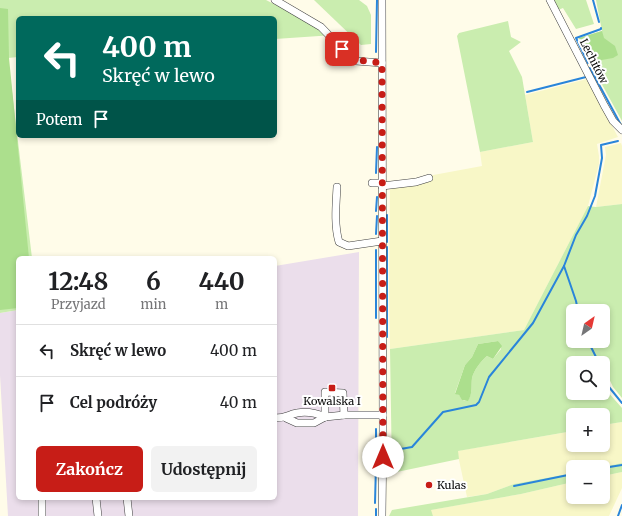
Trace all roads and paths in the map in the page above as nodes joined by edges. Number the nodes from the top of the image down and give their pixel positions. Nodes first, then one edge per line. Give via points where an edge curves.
1 (275, 0) edge
2 (382, 0) edge
3 (550, 0) edge
4 (382, 63) junction
5 (622, 130) edge
6 (430, 178) dead end
7 (372, 183) dead end
8 (382, 185) junction
9 (337, 187) dead end
10 (382, 241) junction
11 (383, 415) junction
12 (344, 416) junction
13 (325, 417) junction
14 (277, 418) edge
15 (286, 418) junction
16 (42, 500) edge
17 (96, 500) edge
18 (127, 500) edge
19 (42, 516) edge
20 (98, 516) edge
21 (129, 516) edge
22 (382, 516) edge

1 - 4 street via 321,27 349,56 356,60
2 - 4 street
3 - 5 street, Lechitów via 613,122
4 - 8 street
6 - 8 street
7 - 8 street
8 - 10 street
9 - 10 street via 339,242 348,246
10 - 11 street
11 - 12 street
11 - 22 street
12 - 13 street
12 - 13 street via 343,393 326,392
13 - 15 street via 314,412 298,413
13 - 15 street via 314,423 297,423
14 - 15 street
16 - 19 street
17 - 20 street
18 - 21 street

